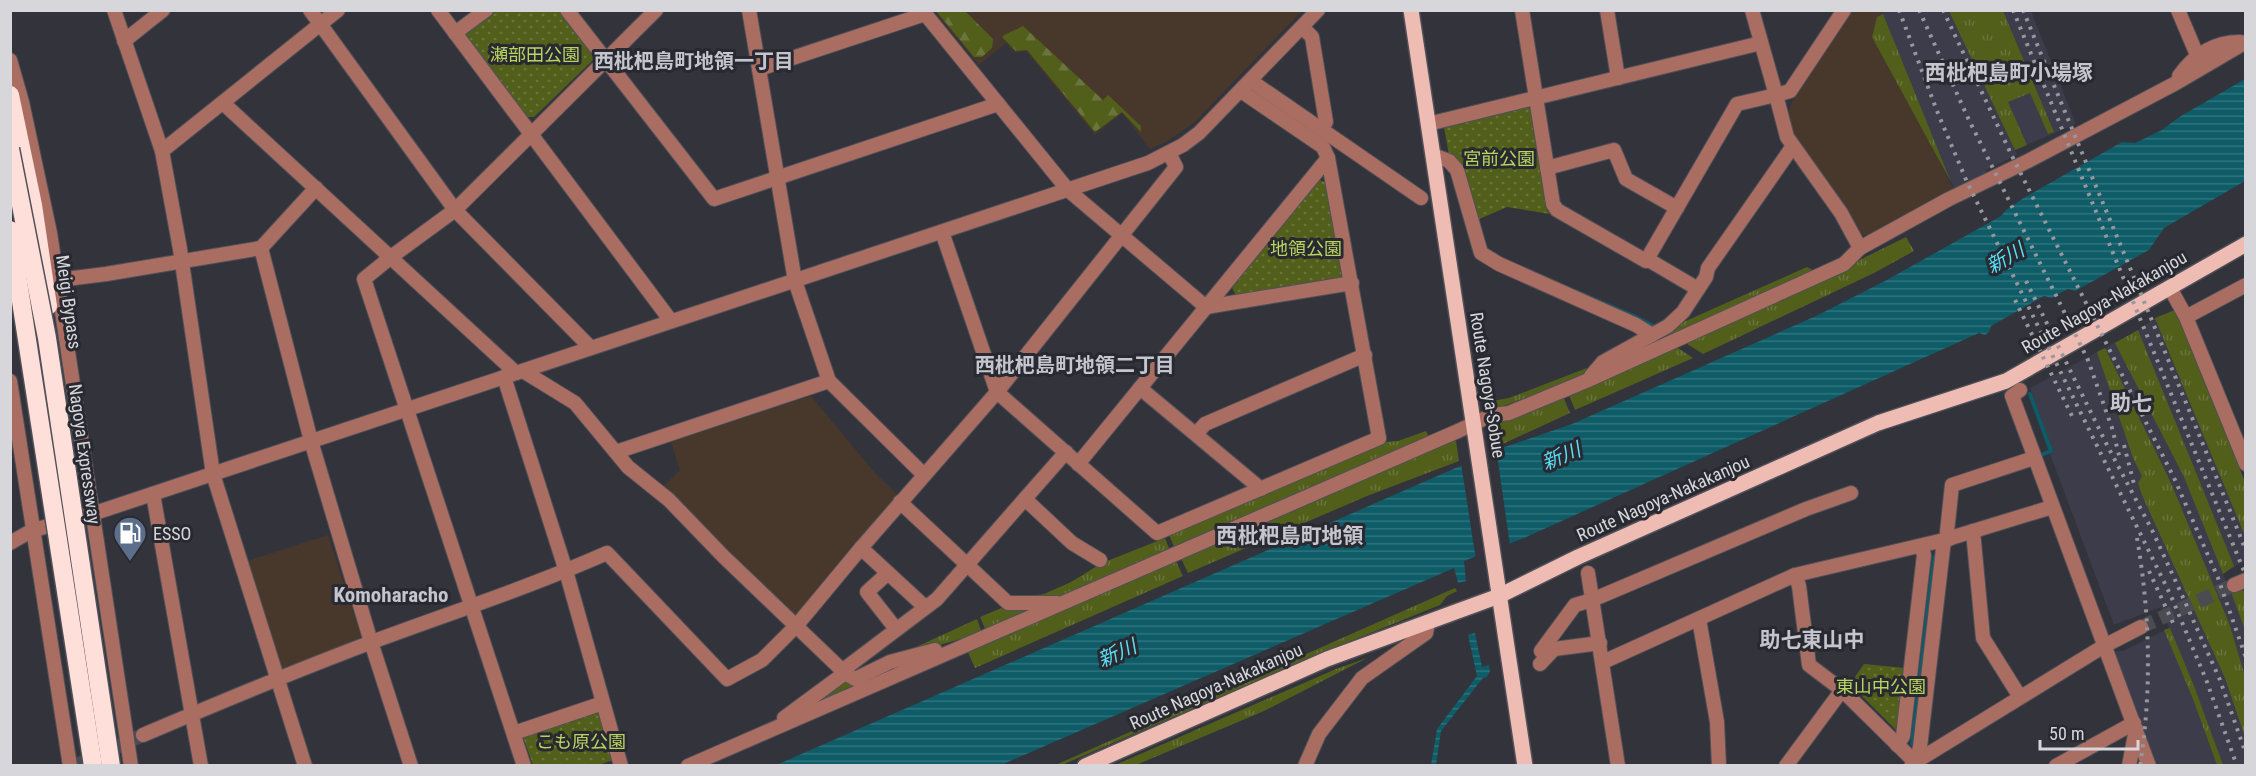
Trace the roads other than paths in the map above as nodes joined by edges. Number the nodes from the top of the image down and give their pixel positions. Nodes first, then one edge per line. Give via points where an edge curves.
1 (114, 10) edge
2 (163, 10) edge
3 (310, 10) edge
4 (338, 10) edge
5 (438, 10) edge
6 (486, 10) edge
7 (567, 10) edge
8 (656, 10) edge
9 (749, 10) edge
10 (1318, 10) edge
11 (1411, 10) edge
12 (1522, 10) edge
13 (1607, 10) edge
14 (1752, 10) edge
15 (1844, 10) edge
16 (2178, 10) edge
17 (923, 12) edge
18 (320, 24) junction
19 (1302, 27) junction
20 (455, 33) junction
21 (124, 41) junction
22 (2246, 42) edge
23 (1761, 43) junction
24 (2197, 55) junction
25 (10, 60) edge
26 (605, 60) junction
27 (759, 69) junction
28 (1618, 78) junction
29 (1251, 81) junction
30 (2176, 83) junction
31 (1241, 91) junction
32 (10, 95) edge
33 (1776, 95) junction
34 (1536, 97) junction
35 (223, 103) junction
36 (998, 104) junction
37 (1428, 124) junction
38 (1321, 129) junction
39 (530, 134) junction
40 (1793, 146) junction
41 (10, 149) edge
42 (162, 151) junction
43 (1169, 153) junction
44 (1433, 155) junction
45 (1328, 158) junction
46 (1547, 168) junction
47 (777, 178) junction
48 (316, 188) junction
49 (1068, 190) junction
50 (1421, 198) dead end
51 (1677, 208) junction
52 (455, 210) junction
53 (10, 230) edge
54 (942, 232) junction
55 (1121, 235) junction
56 (2246, 244) edge
57 (261, 248) junction
58 (1860, 248) junction
59 (391, 257) junction
60 (1647, 259) junction
61 (182, 261) junction
62 (10, 273) edge
63 (58, 280) junction
64 (795, 281) junction
65 (1352, 283) junction
66 (2246, 285) edge
67 (2170, 288) junction
68 (1698, 289) junction
69 (1206, 307) junction
70 (2186, 317) junction
71 (671, 321) junction
72 (1652, 335) junction
73 (591, 348) junction
74 (1365, 355) junction
75 (514, 373) junction
76 (10, 381) edge
77 (829, 381) junction
78 (1586, 381) junction
79 (1140, 388) junction
80 (2020, 390) dead end
81 (997, 392) junction
82 (408, 409) junction
83 (1475, 425) junction
84 (65, 428) junction
85 (1196, 434) junction
86 (311, 441) junction
87 (616, 452) junction
88 (1066, 452) junction
89 (2034, 458) junction
90 (1078, 464) junction
91 (2246, 464) edge
92 (86, 468) junction
93 (213, 474) junction
94 (924, 475) junction
95 (1261, 489) junction
96 (153, 494) junction
97 (1851, 494) dead end
98 (1025, 500) junction
99 (900, 502) junction
100 (2052, 507) junction
101 (85, 517) junction
102 (41, 528) junction
103 (1973, 531) junction
104 (1946, 540) junction
105 (10, 543) edge
106 (1921, 546) junction
107 (861, 548) junction
108 (1100, 560) dead end
109 (968, 565) junction
110 (566, 572) junction
111 (888, 573) junction
112 (1588, 573) dead end
113 (103, 574) junction
114 (1795, 575) junction
115 (1498, 588) junction
116 (1592, 600) junction
117 (1061, 603) junction
118 (472, 607) junction
119 (925, 607) junction
120 (90, 610) junction
121 (1699, 620) junction
122 (1428, 622) junction
123 (797, 625) junction
124 (2141, 627) tunnel mouth
125 (896, 629) junction
126 (975, 640) junction
127 (371, 642) junction
128 (1600, 643) junction
129 (2104, 646) junction
130 (1604, 662) junction
131 (844, 671) junction
132 (278, 680) junction
133 (1842, 690) junction
134 (2020, 697) junction
135 (603, 703) junction
136 (192, 714) junction
137 (2135, 726) junction
138 (514, 733) junction
139 (764, 733) junction
140 (143, 735) tunnel mouth
141 (1897, 745) junction
142 (1913, 764) edge
143 (70, 765) edge
144 (86, 765) edge
145 (93, 765) edge
146 (111, 765) edge
147 (116, 765) edge
148 (131, 765) edge
149 (201, 765) edge
150 (305, 765) edge
151 (411, 765) edge
152 (524, 765) edge
153 (621, 765) edge
154 (688, 765) edge
155 (1085, 765) edge
156 (1305, 765) edge
157 (1525, 765) edge
158 (1618, 765) edge
159 (1719, 765) edge
160 (1786, 765) edge
161 (2055, 765) edge
162 (2129, 765) edge
163 (2149, 765) edge

1 - 21 street
2 - 21 street
3 - 18 street
4 - 18 street
5 - 20 street
6 - 20 street
7 - 26 street
8 - 26 street
9 - 27 street
10 - 19 street
11 - 37 main road, Route Nagoya-Sobue
12 - 34 street
13 - 28 street
14 - 23 street
15 - 33 street via 1790,92
16 - 24 street
17 - 27 street
17 - 36 street
18 - 35 street
18 - 52 street
19 - 29 street
19 - 38 street via 1312,37 1326,122
20 - 39 street
21 - 42 street
22 - 24 street via 2233,42
22 - 30 street
23 - 28 street
23 - 33 street
24 - 30 street
25 - 63 street via 36,161
26 - 39 street
26 - 47 street via 714,199
27 - 47 street
28 - 34 street
29 - 31 street
29 - 38 street
30 - 58 street via 1949,198
31 - 43 street via 1199,134
31 - 45 street via 1323,147
32 - 84 highway, Meigi Bypass via 33,205
33 - 40 street
33 - 51 street via 1737,104
34 - 37 street
34 - 46 street
35 - 42 street
35 - 48 street
36 - 47 street
36 - 49 street
37 - 44 main road, Route Nagoya-Sobue
38 - 50 street
39 - 52 street
39 - 71 street
40 - 58 street via 1841,213
40 - 68 street via 1708,268
41 - 146 highway, Nagoya Expressway, bridge via 47,338
42 - 61 street
43 - 49 street via 1148,164
43 - 55 street via 1176,167
44 - 72 street via 1449,161 1457,170 1482,253
44 - 83 main road, Route Nagoya-Sobue
45 - 65 street
45 - 69 street
46 - 51 street via 1614,150 1626,179
46 - 60 street via 1557,210
47 - 64 street
48 - 57 street
48 - 59 street
49 - 54 street
49 - 55 street
51 - 60 street
52 - 59 street
52 - 73 street
53 - 145 highway, bridge
54 - 64 street
54 - 81 street
55 - 69 street
55 - 81 street
56 - 67 main road, Route Nagoya-Nakakanjou
57 - 61 street
57 - 86 street
58 - 78 street via 1844,264
59 - 75 street
59 - 82 street via 364,279
60 - 68 street
61 - 63 street
61 - 93 street
62 - 102 highway
63 - 92 street
64 - 71 street
64 - 77 street
65 - 69 street
65 - 74 street
66 - 70 street
67 - 70 street
67 - 115 main road, Route Nagoya-Nakakanjou via 2006,381 1878,423 1578,557
68 - 72 street via 1683,312
69 - 79 street
70 - 91 street
71 - 73 street
72 - 78 street via 1603,362
73 - 75 street
74 - 85 street via 1205,424
74 - 95 street via 1379,438
75 - 82 street
75 - 87 street via 575,404
75 - 110 street
76 - 102 street
77 - 87 street
77 - 94 street
78 - 83 street via 1509,413 1492,415
79 - 85 street
79 - 90 street
80 - 89 street via 2012,396
81 - 88 street
81 - 94 street
82 - 86 street
82 - 118 street
83 - 115 main road, Route Nagoya-Sobue
83 - 117 street
84 - 92 street
84 - 101 highway, Meigi Bypass
85 - 95 street
86 - 93 street
86 - 127 street
87 - 123 street
88 - 90 street
88 - 98 street
89 - 100 street
89 - 104 street via 1952,484
90 - 95 street via 1157,533
92 - 101 street
93 - 96 street
93 - 132 street
94 - 99 street
96 - 101 street
96 - 136 street
97 - 116 street via 1806,509
98 - 108 street via 1072,543
98 - 109 street
99 - 107 street
99 - 109 street
100 - 103 street
100 - 129 street
101 - 113 street
101 - 120 highway, Meigi Bypass
102 - 105 street
102 - 143 street
102 - 144 highway
103 - 104 street
103 - 134 street via 1983,638
104 - 106 street
104 - 142 street via 1920,747
106 - 114 street
106 - 141 street via 1924,555 1903,736
107 - 111 street
107 - 123 street
109 - 117 street via 1008,603
109 - 119 street
110 - 118 street
110 - 123 street via 607,553 727,679 762,660
110 - 135 street
111 - 119 street
111 - 125 street via 867,592
112 - 116 street
113 - 120 street
113 - 148 street
114 - 121 street
114 - 133 street via 1809,665
115 - 122 main road, Route Nagoya-Nakakanjou
115 - 157 main road, Route Nagoya-Sobue
116 - 128 street
116 - 128 street via 1575,605 1541,658 1554,649
117 - 126 street
118 - 127 street
118 - 138 street
119 - 125 street
120 - 147 highway, Meigi Bypass
121 - 130 street
121 - 159 street via 1717,722
122 - 155 main road, Route Nagoya-Nakakanjou via 1327,659
122 - 156 street via 1426,633 1362,678 1319,734
123 - 131 street
124 - 129 street
125 - 131 street
126 - 131 street via 890,662 855,679
126 - 139 street
127 - 132 street
127 - 151 street
128 - 130 street
129 - 134 street
129 - 137 street
130 - 158 street
131 - 139 street
132 - 136 street
132 - 150 street
133 - 141 street
133 - 160 street
134 - 142 street
135 - 138 street
135 - 153 street
136 - 140 street
136 - 149 street
137 - 161 street
137 - 162 street
137 - 163 street
138 - 152 street
139 - 154 street
141 - 142 street

